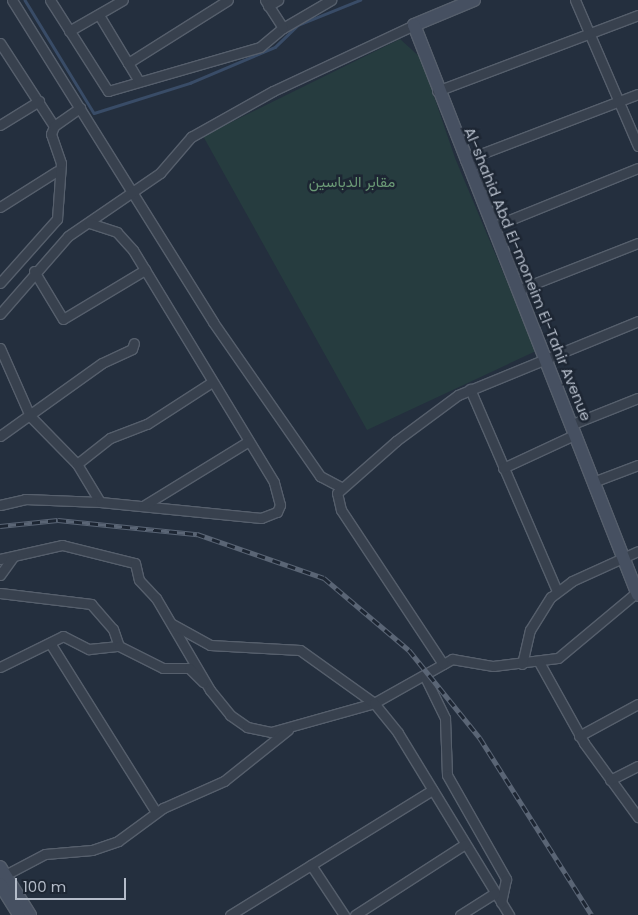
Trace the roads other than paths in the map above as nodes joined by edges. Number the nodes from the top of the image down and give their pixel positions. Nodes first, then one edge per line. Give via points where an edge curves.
1 (12, 0) edge
2 (50, 0) edge
3 (123, 0) edge
4 (228, 0) edge
5 (278, 0) edge
6 (331, 0) edge
7 (474, 0) edge
8 (576, 0) edge
9 (267, 3) edge
10 (99, 15) junction
11 (638, 15) edge
12 (414, 25) junction
13 (282, 28) junction
14 (69, 31) junction
15 (590, 32) junction
16 (1, 48) edge
17 (128, 63) junction
18 (139, 81) junction
19 (437, 91) junction
20 (638, 94) edge
21 (39, 101) junction
22 (619, 101) junction
23 (80, 108) junction
24 (0, 125) edge
25 (54, 126) junction
26 (638, 146) edge
27 (465, 160) junction
28 (638, 168) edge
29 (57, 171) junction
30 (132, 193) junction
31 (0, 207) edge
32 (89, 223) junction
33 (492, 227) junction
34 (638, 243) edge
35 (145, 270) junction
36 (34, 271) junction
37 (0, 282) edge
38 (518, 290) junction
39 (0, 314) edge
40 (638, 321) edge
41 (134, 343) dead end
42 (0, 348) edge
43 (545, 356) junction
44 (212, 382) junction
45 (470, 389) junction
46 (638, 398) edge
47 (30, 416) junction
48 (572, 430) junction
49 (0, 436) edge
50 (249, 441) junction
51 (77, 464) junction
52 (638, 465) edge
53 (503, 468) junction
54 (593, 482) junction
55 (341, 487) junction
56 (100, 502) junction
57 (0, 504) edge
58 (143, 506) junction
59 (638, 551) edge
60 (13, 557) junction
61 (623, 558) junction
62 (0, 559) edge
63 (0, 575) edge
64 (557, 591) junction
65 (0, 593) edge
66 (638, 594) edge
67 (170, 622) junction
68 (50, 643) junction
69 (119, 646) junction
70 (539, 662) junction
71 (443, 664) junction
72 (522, 664) junction
73 (0, 667) edge
74 (425, 677) junction
75 (210, 690) junction
76 (374, 704) junction
77 (638, 704) edge
78 (288, 730) junction
79 (579, 736) junction
80 (638, 766) edge
81 (610, 780) junction
82 (432, 790) junction
83 (156, 812) junction
84 (638, 817) edge
85 (465, 844) junction
86 (311, 865) junction
87 (2, 875) edge
88 (495, 893) junction
89 (501, 902) junction
90 (19, 915) edge
91 (30, 915) edge
92 (230, 915) edge
93 (344, 915) edge
94 (355, 915) edge
95 (460, 915) edge
96 (509, 915) edge

1 - 23 street
2 - 14 street
3 - 10 street
4 - 17 street
5 - 9 street
6 - 13 street
7 - 12 street
8 - 15 street
9 - 13 street
10 - 14 street
10 - 17 street
11 - 15 street
12 - 19 street, Al-shahid Abd El-moneim El-Tahir Avenue
12 - 30 street via 210,125 178,149 160,173
13 - 18 street via 260,47
14 - 18 street via 108,90
15 - 19 street
15 - 22 street
16 - 21 street
17 - 18 street
19 - 27 street, Al-shahid Abd El-moneim El-Tahir Avenue
20 - 22 street
21 - 24 street
21 - 25 street
22 - 26 street
22 - 27 street
23 - 25 street
23 - 30 street
25 - 29 street via 52,143 61,163
27 - 33 street, Al-shahid Abd El-moneim El-Tahir Avenue
28 - 33 street
29 - 31 street
29 - 37 street via 61,208 57,219
30 - 32 street
30 - 55 street via 213,322 320,476
32 - 35 street via 117,232
32 - 36 street via 68,236
33 - 38 street, Al-shahid Abd El-moneim El-Tahir Avenue
34 - 38 street
35 - 36 street via 63,320
35 - 44 street
36 - 39 street
38 - 43 street, Al-shahid Abd El-moneim El-Tahir Avenue
40 - 43 street
41 - 47 street via 132,349 102,363
42 - 47 street
43 - 45 street
43 - 48 street, Al-shahid Abd El-moneim El-Tahir Avenue
44 - 50 street
44 - 51 street via 147,424 110,438
45 - 53 street
45 - 55 street via 439,407
46 - 48 street
47 - 49 street
47 - 51 street
48 - 53 street
48 - 54 street, Al-shahid Abd El-moneim El-Tahir Avenue
50 - 58 street
50 - 58 street via 279,496 280,505 270,516
51 - 56 street
52 - 54 street
53 - 64 street
54 - 61 street, Al-shahid Abd El-moneim El-Tahir Avenue
55 - 71 street via 337,502 341,510
56 - 57 street via 25,499
56 - 58 street
59 - 61 street
60 - 62 street
60 - 63 street
60 - 67 street via 62,545 122,556 135,563 139,580
61 - 64 street
61 - 66 street, Al-shahid Abd El-moneim El-Tahir Avenue
64 - 72 street via 538,612
65 - 69 street via 91,604 113,629
66 - 70 street via 568,653
67 - 75 street
67 - 76 street via 210,645 300,650
68 - 69 street via 63,636 89,649
68 - 73 street
68 - 83 street
69 - 75 street via 164,668 190,668
70 - 72 street
70 - 79 street
71 - 72 street via 461,657 493,666
71 - 74 street
74 - 76 street
74 - 89 street via 445,718 447,775 506,879
75 - 78 street via 230,715 248,727
76 - 78 street
76 - 82 street via 398,733
77 - 79 street
78 - 83 street via 218,785
79 - 81 street
80 - 81 street
81 - 84 street
82 - 85 street
82 - 86 street
83 - 87 street via 106,847 45,854
85 - 88 street
85 - 94 street
86 - 92 street
86 - 93 street
87 - 90 street
87 - 91 street
88 - 89 street
88 - 95 street
89 - 96 street

